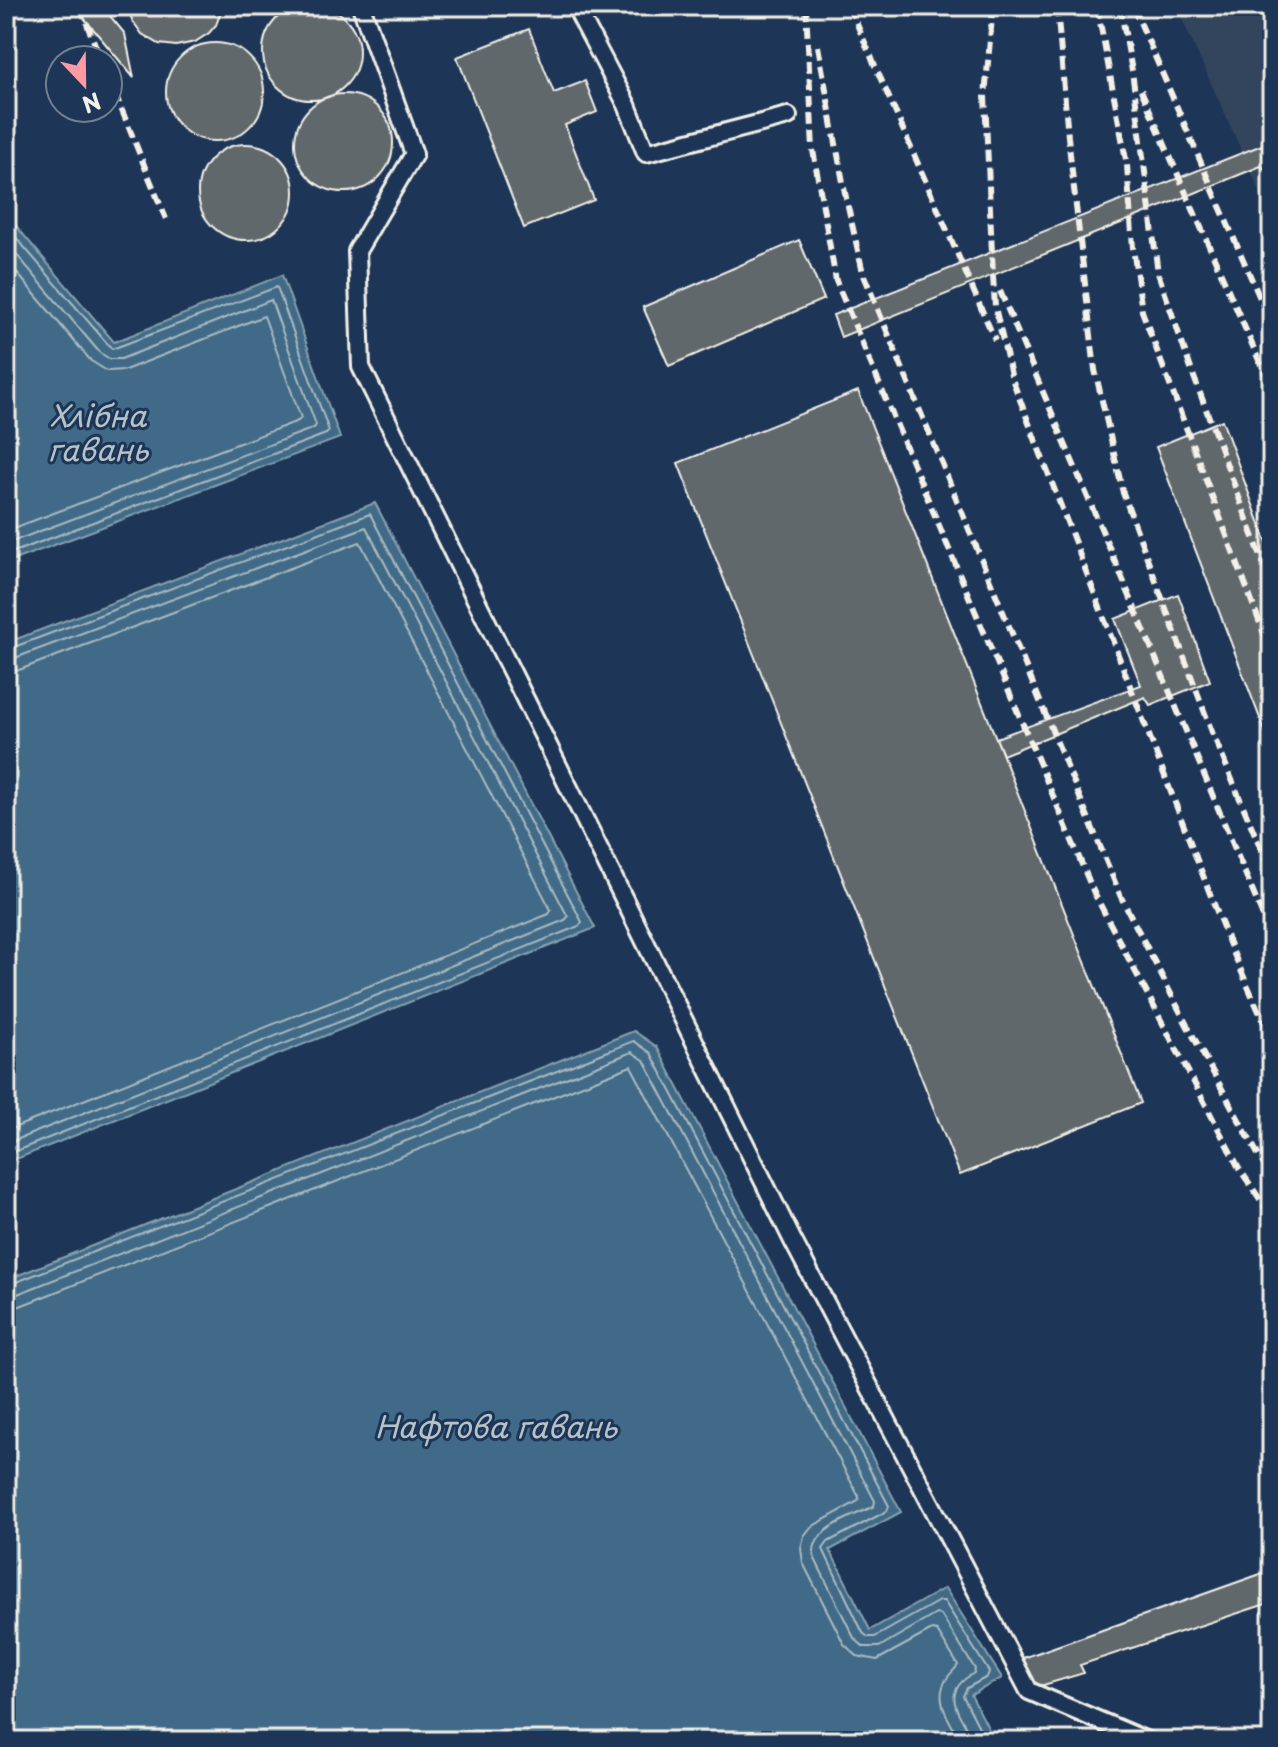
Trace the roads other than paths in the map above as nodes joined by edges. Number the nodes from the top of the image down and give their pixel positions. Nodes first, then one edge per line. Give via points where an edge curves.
1 (361, 6) edge
2 (575, 6) edge
3 (788, 116) dead end
4 (1147, 1741) edge

1 - 4 lane via 414,154 357,251 361,367 793,1241 1029,1691
2 - 3 lane via 646,153

